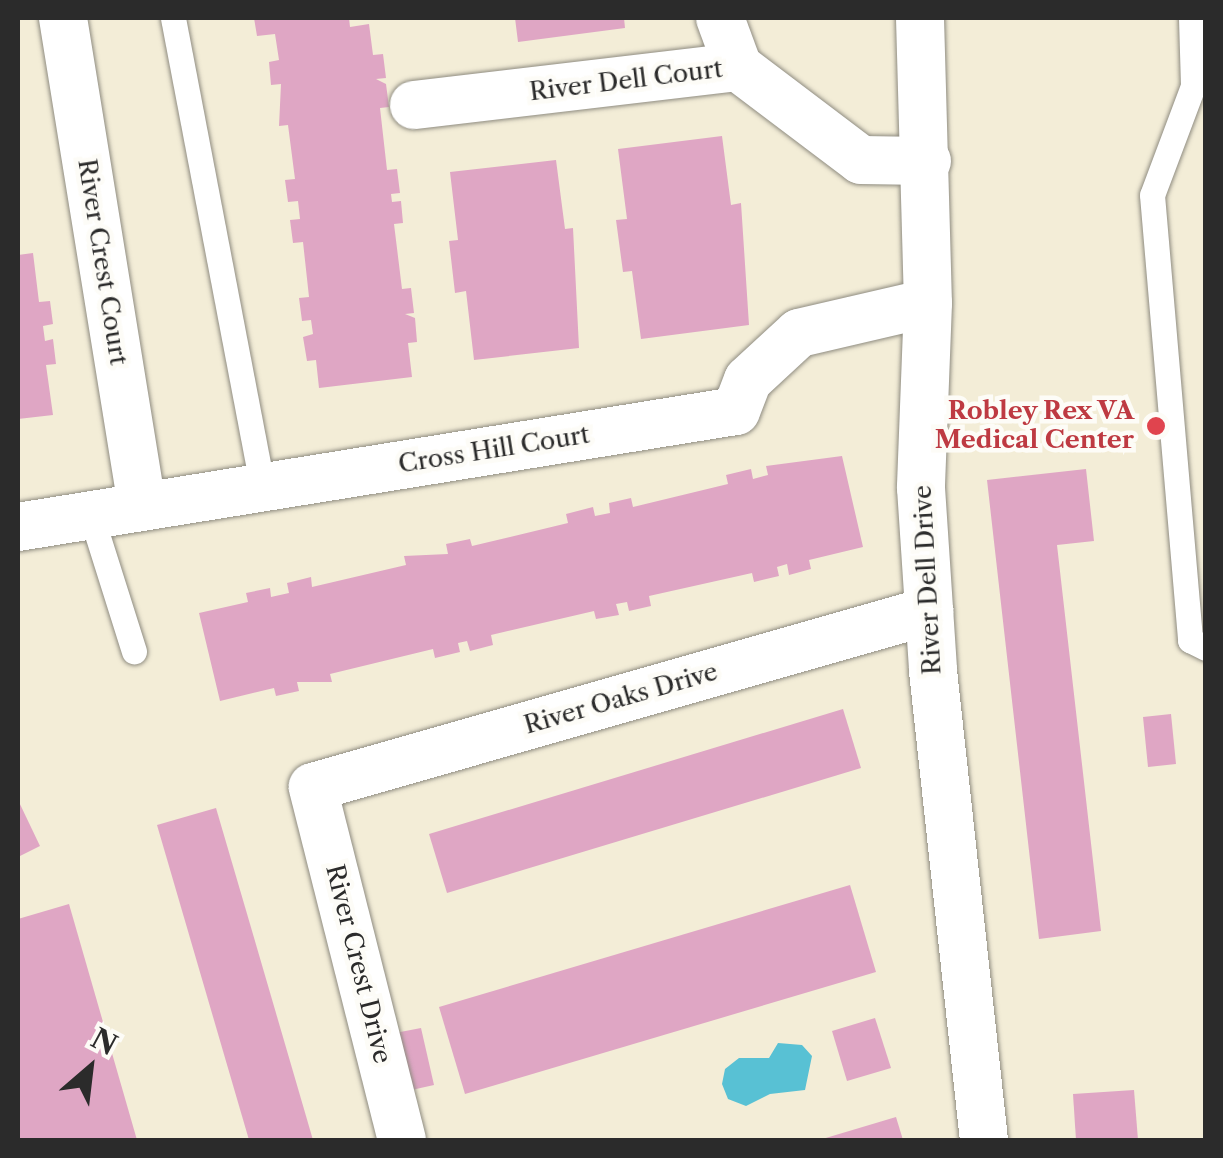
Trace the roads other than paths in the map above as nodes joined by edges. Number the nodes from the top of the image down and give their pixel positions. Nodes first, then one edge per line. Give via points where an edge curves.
1 (63, 18) edge
2 (173, 18) edge
3 (720, 18) edge
4 (920, 18) edge
5 (1190, 18) edge
6 (738, 68) junction
7 (414, 106) dead end
8 (927, 161) junction
9 (928, 303) junction
10 (263, 488) junction
11 (142, 507) junction
12 (91, 515) junction
13 (18, 527) edge
14 (929, 611) junction
15 (1206, 648) edge
16 (134, 651) dead end
17 (313, 786) joint
18 (402, 1140) edge
19 (984, 1140) edge

1 - 11 street, River Crest Court
2 - 10 lane
3 - 6 street
4 - 8 street, River Dell Drive
5 - 15 lane via 1193,86 1152,195 1190,640
6 - 7 street, River Dell Court
6 - 8 street, River Dell Court via 861,160
8 - 9 street, River Dell Drive
9 - 10 street, Cross Hill Court via 800,332 748,380 736,411
9 - 14 street, River Dell Drive via 921,488
10 - 11 street, Cross Hill Court
11 - 12 street, Cross Hill Court
12 - 13 street, Cross Hill Court
12 - 16 lane
14 - 17 street, River Oaks Drive
14 - 19 street, River Dell Drive
17 - 18 street, River Crest Drive

